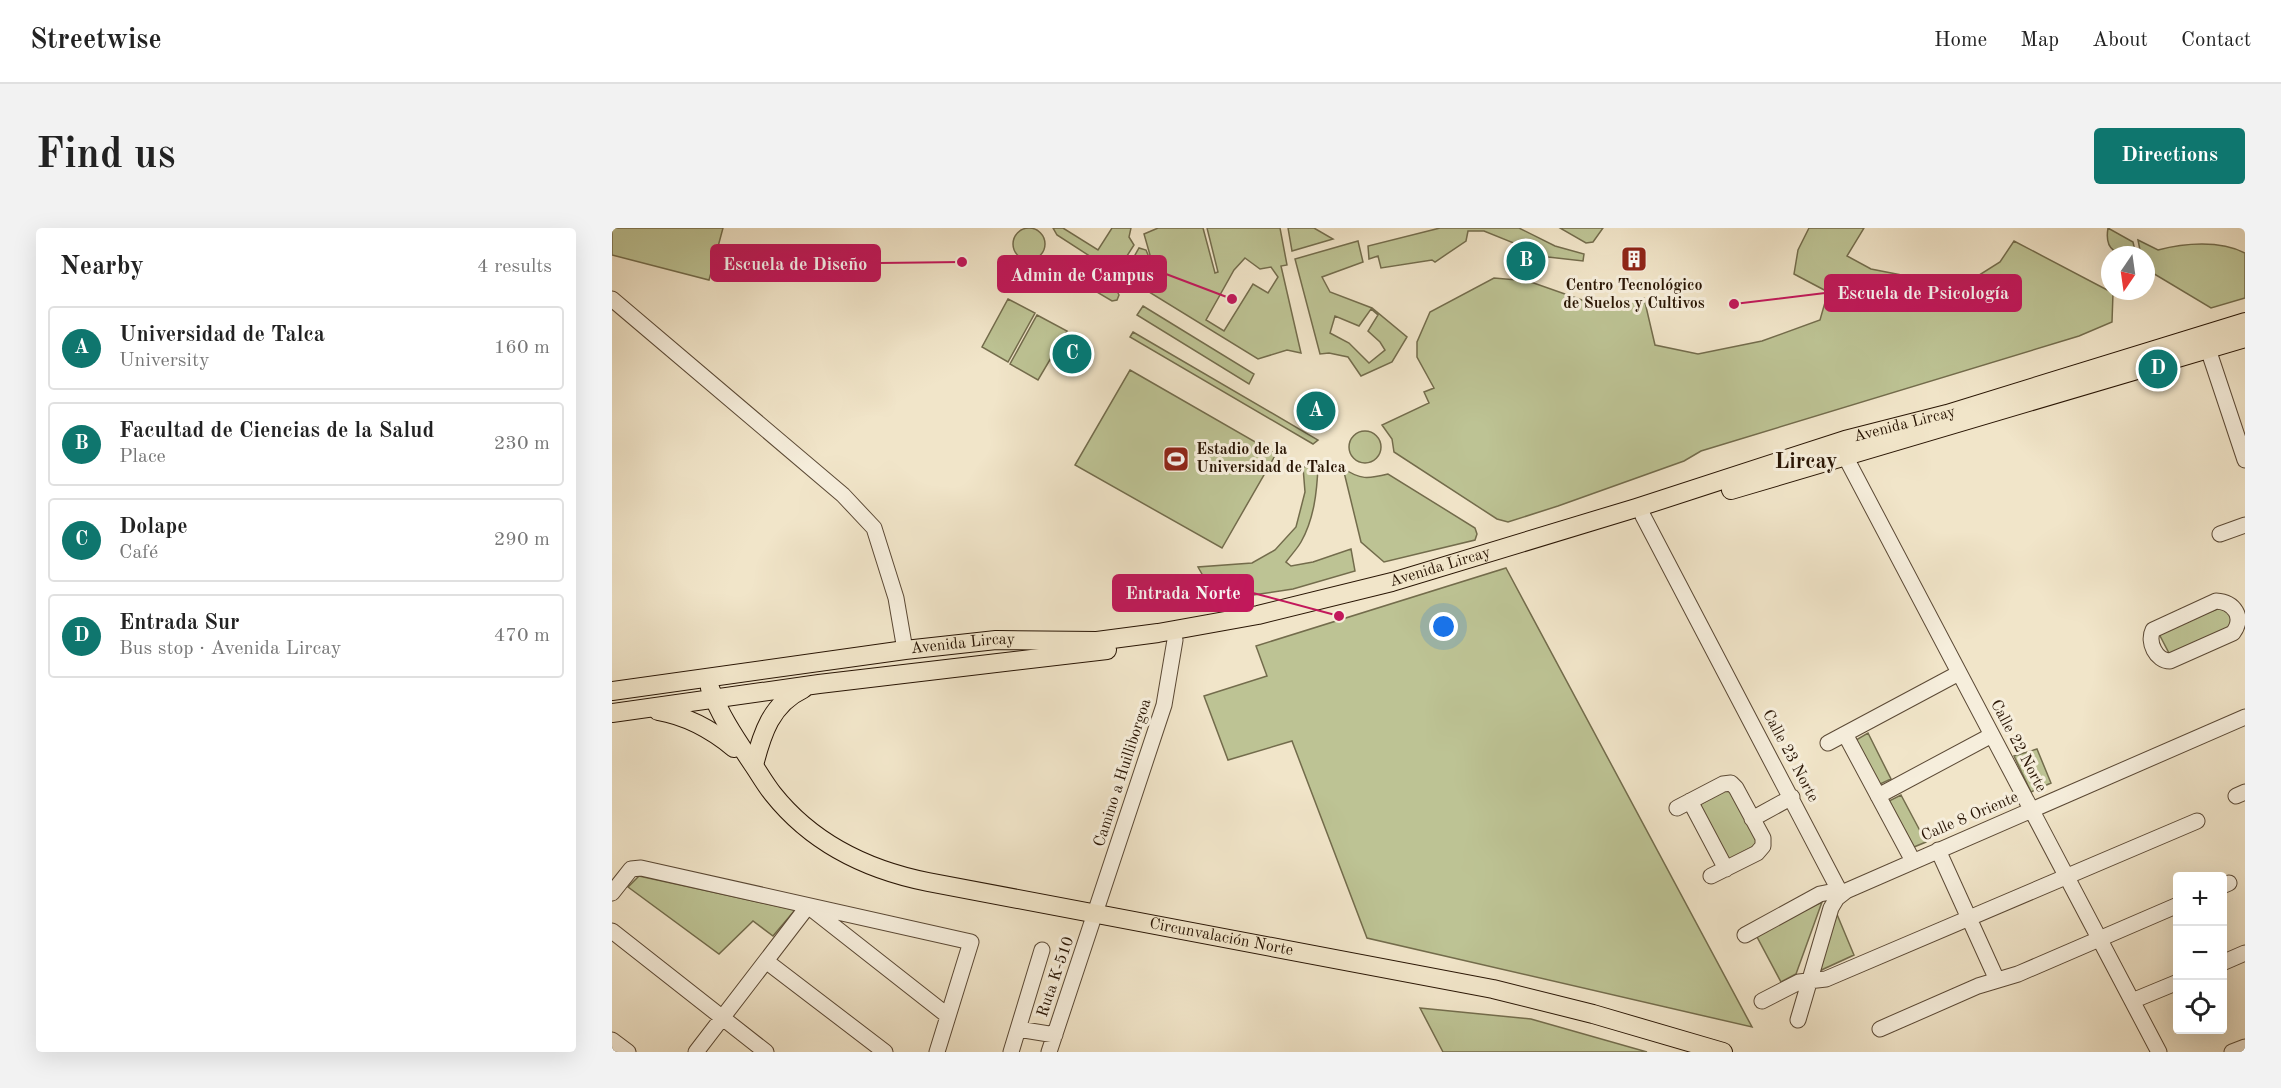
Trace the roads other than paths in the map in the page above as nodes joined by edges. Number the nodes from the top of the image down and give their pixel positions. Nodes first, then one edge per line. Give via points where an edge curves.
1 (612, 299) edge
2 (2245, 322) edge
3 (2245, 338) edge
4 (2205, 343) junction
5 (1845, 448) junction
6 (2245, 460) edge
7 (1643, 516) junction
8 (2245, 525) edge
9 (2220, 534) dead end
10 (2241, 611) edge
11 (1175, 640) junction
12 (905, 650) junction
13 (1959, 673) junction
14 (713, 677) junction
15 (819, 684) junction
16 (612, 691) edge
17 (721, 698) junction
18 (647, 709) junction
19 (612, 713) edge
20 (2245, 717) edge
21 (1845, 734) junction
22 (1992, 735) junction
23 (1828, 743) dead end
24 (754, 765) junction
25 (1878, 796) junction
26 (1792, 797) junction
27 (2032, 810) junction
28 (1752, 819) junction
29 (2197, 821) dead end
30 (1938, 850) junction
31 (1913, 861) junction
32 (1726, 868) junction
33 (1711, 876) dead end
34 (2066, 876) junction
35 (612, 893) edge
36 (1841, 894) junction
37 (808, 906) junction
38 (2173, 907) edge
39 (1096, 914) junction
40 (1968, 917) junction
41 (612, 931) edge
42 (1744, 935) dead end
43 (2099, 939) junction
44 (1042, 950) dead end
45 (2245, 953) edge
46 (766, 961) junction
47 (2227, 961) edge
48 (1997, 980) junction
49 (1809, 981) junction
50 (2173, 984) edge
51 (1762, 1000) dead end
52 (2132, 1001) junction
53 (948, 1017) junction
54 (722, 1018) junction
55 (1798, 1020) dead end
56 (1018, 1029) junction
57 (1880, 1029) dead end
58 (1055, 1035) junction
59 (612, 1040) edge
60 (2245, 1047) edge
61 (628, 1052) edge
62 (696, 1052) edge
63 (766, 1052) edge
64 (885, 1052) edge
65 (937, 1052) edge
66 (1011, 1052) edge
67 (1049, 1052) edge
68 (1723, 1052) edge
69 (2159, 1052) edge
70 (2232, 1052) edge

1 - 12 street via 843,495 874,528 896,598
2 - 4 main road, Avenida Lircay
3 - 4 main road, Avenida Lircay
4 - 5 main road, Avenida Lircay
4 - 6 street
5 - 7 main road, Avenida Lircay
5 - 12 main road, Avenida Lircay via 1392,582 1258,615 1097,641 996,640
5 - 13 street, Calle 22 Norte
7 - 11 main road, Avenida Lircay via 1346,605
7 - 26 street, Calle 23 Norte
8 - 9 street
10 - 10 street via 2233,633 2170,661 2159,658 2151,642 2153,630 2216,600
11 - 15 main road, Avenida Lircay
11 - 39 street, Camino a Huilliborgoa via 1164,705
12 - 14 main road, Avenida Lircay
13 - 21 street
13 - 22 street, Calle 22 Norte
14 - 16 main road, Avenida Lircay
14 - 17 main road, Circunvalación Norte
15 - 17 main road, Avenida Lircay
15 - 24 main road via 793,694 779,706 769,721
17 - 18 main road, Avenida Lircay
17 - 24 main road, Circunvalación Norte via 731,735
18 - 19 main road, Avenida Lircay
18 - 24 main road via 704,726
20 - 27 street, Calle 8 Oriente
21 - 23 street
21 - 25 street
22 - 25 street
22 - 27 street, Calle 22 Norte
24 - 39 main road, Circunvalación Norte via 796,819 835,848 866,864 913,879
25 - 31 street
26 - 28 street
26 - 36 street, Calle 23 Norte
27 - 30 street, Calle 8 Oriente
27 - 34 street, Calle 22 Norte
28 - 32 street via 1763,838 1763,846
28 - 32 street via 1731,783 1684,805
29 - 34 street
30 - 31 street, Calle 8 Oriente
30 - 40 street
31 - 36 street, Calle 8 Oriente
32 - 33 street
34 - 40 street
34 - 43 street, Calle 22 Norte
35 - 37 street via 631,869 641,868
36 - 42 street, Calle 8 Oriente via 1820,894
36 - 49 street via 1831,908
37 - 46 street
37 - 53 street
37 - 53 street via 971,942
38 - 43 street
39 - 58 street, Ruta K-510
39 - 68 main road, Circunvalación Norte via 1493,989
40 - 48 street
40 - 49 street via 1826,979
41 - 54 street
43 - 48 street
43 - 52 street, Calle 22 Norte
44 - 56 street
45 - 47 street
46 - 54 street
46 - 64 street
48 - 57 street
49 - 51 street via 1798,982
49 - 55 street
50 - 52 street
52 - 69 street, Calle 22 Norte
53 - 65 street
54 - 62 street
54 - 63 street
56 - 58 street
56 - 66 street
58 - 67 street, Ruta K-510
59 - 61 street
60 - 70 street

